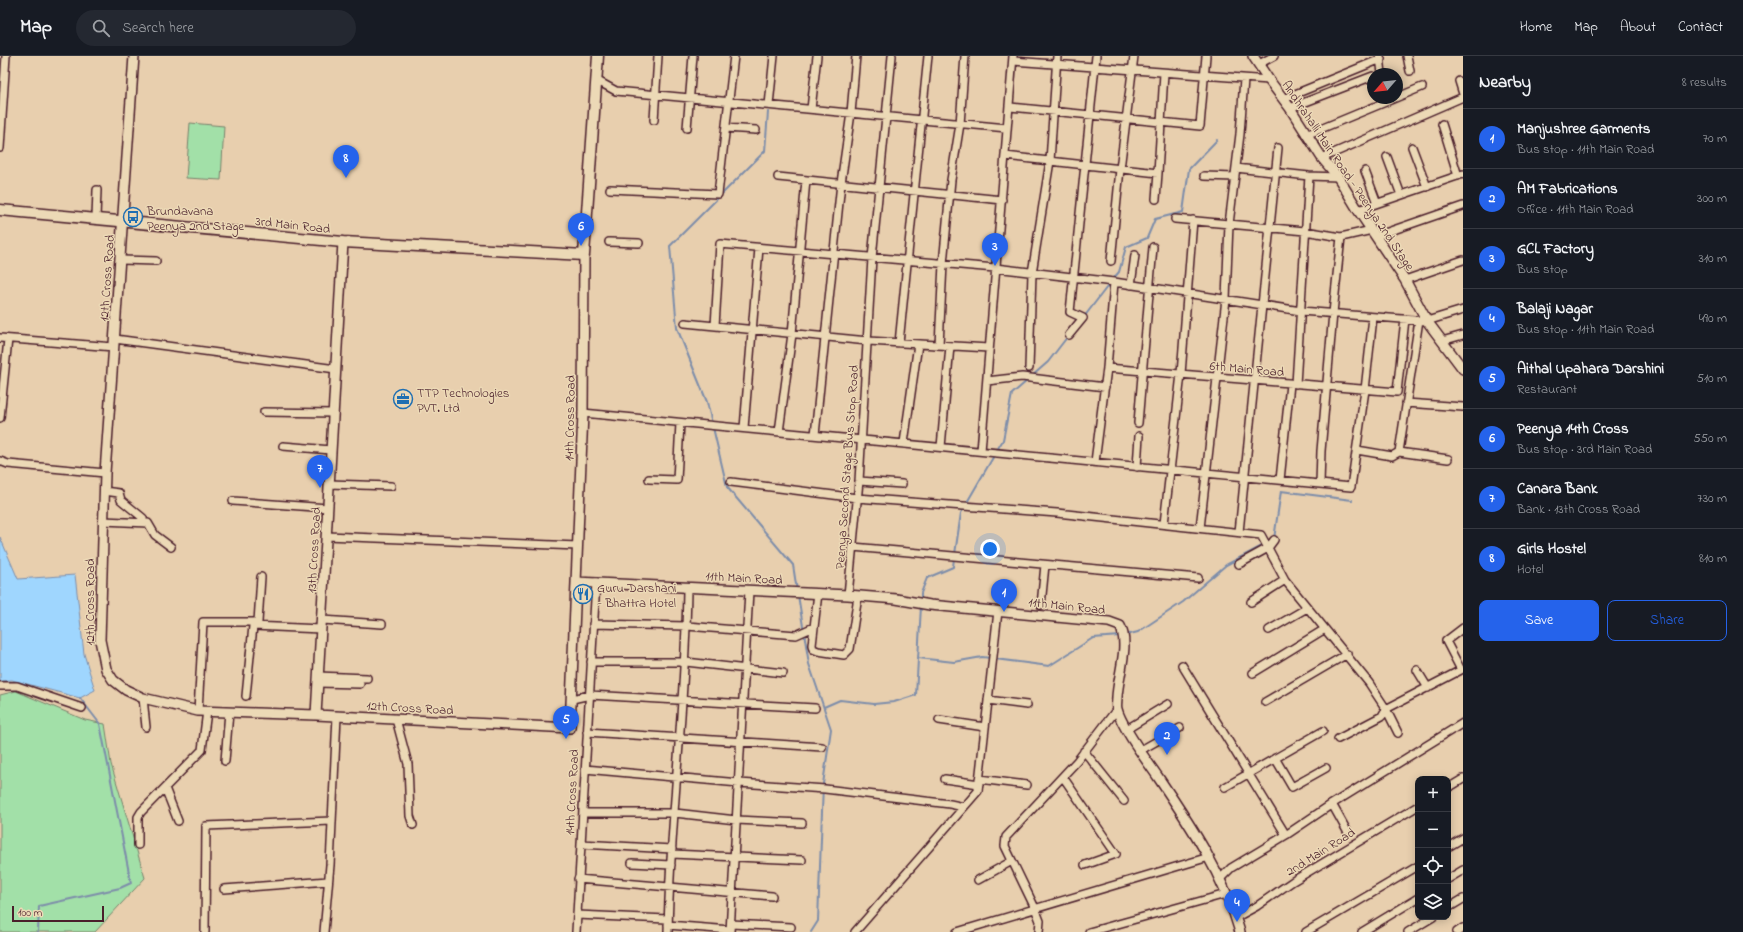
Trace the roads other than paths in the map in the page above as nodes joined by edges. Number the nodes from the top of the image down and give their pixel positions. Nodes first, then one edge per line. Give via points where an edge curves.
1 (6, 56) edge
2 (134, 56) edge
3 (598, 56) edge
4 (658, 56) edge
5 (694, 56) edge
6 (734, 56) edge
7 (774, 56) edge
8 (817, 56) edge
9 (856, 56) edge
10 (892, 56) edge
11 (928, 56) edge
12 (965, 56) edge
13 (1056, 56) edge
14 (1096, 56) edge
15 (1134, 56) edge
16 (1206, 56) edge
17 (1253, 56) edge
18 (1274, 56) edge
19 (1407, 56) edge
20 (1380, 58) edge
21 (1013, 59) edge
22 (1056, 64) junction
23 (1259, 64) junction
24 (1095, 67) junction
25 (1133, 71) junction
26 (1410, 71) dead end
27 (1164, 73) junction
28 (1205, 76) junction
29 (1367, 78) edge
30 (1244, 79) junction
31 (596, 80) junction
32 (1269, 80) junction
33 (1459, 81) dead end
34 (1422, 88) dead end
35 (656, 94) junction
36 (1463, 94) edge
37 (1403, 95) edge
38 (1463, 97) edge
39 (690, 98) junction
40 (1283, 99) junction
41 (729, 101) junction
42 (1378, 104) edge
43 (769, 105) junction
44 (1010, 107) junction
45 (1290, 108) junction
46 (811, 109) junction
47 (1053, 111) junction
48 (851, 113) junction
49 (1089, 114) junction
50 (887, 116) junction
51 (1127, 118) junction
52 (654, 120) dead end
53 (922, 120) junction
54 (1161, 122) junction
55 (960, 124) junction
56 (1442, 124) dead end
57 (687, 128) dead end
58 (726, 128) junction
59 (1007, 128) junction
60 (756, 130) dead end
61 (1306, 134) junction
62 (1412, 147) dead end
63 (0, 148) edge
64 (1278, 148) dead end
65 (1005, 156) junction
66 (1388, 157) dead end
67 (1322, 158) junction
68 (1050, 161) junction
69 (1084, 165) junction
70 (1236, 168) junction
71 (1120, 169) junction
72 (1365, 171) dead end
73 (1276, 172) junction
74 (1158, 173) junction
75 (1460, 175) edge
76 (1204, 176) dead end
77 (1309, 176) junction
78 (778, 177) dead end
79 (1235, 177) junction
80 (1338, 177) junction
81 (806, 180) junction
82 (840, 183) junction
83 (878, 187) junction
84 (1427, 187) junction
85 (610, 188) dead end
86 (97, 190) dead end
87 (915, 191) junction
88 (950, 195) junction
89 (1401, 195) junction
90 (1156, 199) dead end
91 (1002, 200) junction
92 (1377, 204) junction
93 (1463, 206) edge
94 (0, 210) edge
95 (1358, 210) junction
96 (96, 218) junction
97 (1175, 219) dead end
98 (1193, 220) junction
99 (124, 221) junction
100 (1229, 224) junction
101 (1269, 227) junction
102 (1305, 231) junction
103 (1374, 233) junction
104 (1342, 237) junction
105 (343, 242) junction
106 (609, 242) dead end
107 (639, 243) dead end
108 (1153, 247) dead end
109 (759, 248) junction
110 (799, 251) junction
111 (834, 254) junction
112 (584, 255) junction
113 (1135, 255) dead end
114 (872, 258) junction
115 (121, 260) junction
116 (1463, 260) edge
117 (156, 261) dead end
118 (907, 261) junction
119 (1111, 261) dead end
120 (944, 264) junction
121 (995, 268) junction
122 (1032, 273) junction
123 (1072, 277) junction
124 (1405, 280) junction
125 (1114, 282) junction
126 (1131, 285) junction
127 (1150, 288) junction
128 (1188, 293) junction
129 (1226, 299) junction
130 (1262, 305) junction
131 (1463, 310) edge
132 (1301, 311) junction
133 (1333, 313) junction
134 (1373, 317) junction
135 (1405, 319) junction
136 (1423, 321) junction
137 (685, 323) dead end
138 (714, 326) junction
139 (752, 331) junction
140 (792, 334) junction
141 (1069, 335) dead end
142 (1463, 335) edge
143 (825, 337) junction
144 (0, 338) edge
145 (8, 338) junction
146 (868, 341) junction
147 (1442, 341) junction
148 (114, 343) junction
149 (899, 343) junction
150 (918, 344) junction
151 (939, 345) junction
152 (950, 346) junction
153 (989, 348) junction
154 (1029, 368) dead end
155 (1107, 368) junction
156 (336, 369) junction
157 (1463, 369) edge
158 (1143, 371) junction
159 (1181, 374) junction
160 (1217, 378) junction
161 (987, 381) junction
162 (1254, 381) junction
163 (1293, 384) junction
164 (1105, 387) junction
165 (1327, 387) junction
166 (1365, 390) junction
167 (1406, 403) junction
168 (1463, 407) edge
169 (264, 412) dead end
170 (334, 413) junction
171 (583, 413) junction
172 (0, 418) edge
173 (680, 422) junction
174 (1138, 423) dead end
175 (744, 428) junction
176 (779, 432) junction
177 (815, 435) junction
178 (1139, 436) dead end
179 (862, 439) junction
180 (904, 443) junction
181 (283, 446) dead end
182 (941, 447) junction
183 (331, 450) junction
184 (981, 450) junction
185 (1357, 450) junction
186 (1399, 452) junction
187 (1448, 459) dead end
188 (0, 461) edge
189 (1095, 462) junction
190 (1137, 466) junction
191 (1169, 470) junction
192 (104, 473) junction
193 (1207, 474) junction
194 (1244, 477) junction
195 (649, 479) dead end
196 (1280, 480) junction
197 (859, 481) junction
198 (731, 482) dead end
199 (329, 484) junction
200 (902, 484) dead end
201 (1320, 484) junction
202 (391, 486) dead end
203 (104, 491) junction
204 (857, 498) junction
205 (233, 501) dead end
206 (328, 508) junction
207 (143, 518) dead end
208 (103, 521) junction
209 (1164, 524) junction
210 (1200, 528) junction
211 (1238, 532) junction
212 (326, 536) junction
213 (1274, 540) dead end
214 (578, 546) junction
215 (171, 547) dead end
216 (853, 547) junction
217 (1268, 548) junction
218 (1238, 564) dead end
219 (1045, 565) junction
220 (261, 576) dead end
221 (1198, 578) dead end
222 (1285, 580) junction
223 (576, 582) junction
224 (596, 582) junction
225 (687, 587) junction
226 (749, 591) junction
227 (818, 594) junction
228 (848, 595) junction
229 (858, 596) junction
230 (1251, 602) dead end
231 (1041, 605) dead end
232 (1307, 608) junction
233 (998, 611) junction
234 (321, 624) junction
235 (382, 624) dead end
236 (594, 624) junction
237 (687, 626) junction
238 (814, 627) junction
239 (1463, 628) edge
240 (1325, 629) junction
241 (747, 630) junction
242 (1269, 630) dead end
243 (1347, 654) junction
244 (591, 662) junction
245 (686, 662) junction
246 (1182, 665) dead end
247 (745, 668) junction
248 (1417, 670) dead end
249 (783, 673) dead end
250 (1253, 673) dead end
251 (368, 678) dead end
252 (318, 679) junction
253 (360, 684) dead end
254 (0, 686) edge
255 (1428, 688) junction
256 (590, 695) junction
257 (246, 696) dead end
258 (143, 698) junction
259 (572, 699) junction
260 (988, 700) junction
261 (683, 701) junction
262 (1266, 702) dead end
263 (742, 704) junction
264 (1168, 704) dead end
265 (1027, 706) dead end
266 (82, 708) dead end
267 (815, 708) dead end
268 (1117, 709) junction
269 (1386, 709) junction
270 (203, 711) junction
271 (229, 712) junction
272 (316, 715) junction
273 (337, 716) junction
274 (396, 719) junction
275 (939, 720) dead end
276 (1463, 723) edge
277 (146, 727) dead end
278 (985, 727) junction
279 (1180, 728) dead end
280 (1127, 729) junction
281 (1322, 731) dead end
282 (587, 732) junction
283 (1398, 734) dead end
284 (680, 738) junction
285 (1338, 739) dead end
286 (740, 741) junction
287 (822, 747) dead end
288 (1141, 750) junction
289 (1084, 751) junction
290 (1275, 758) junction
291 (225, 761) dead end
292 (1326, 768) dead end
293 (586, 769) junction
294 (1249, 773) junction
295 (677, 776) junction
296 (1063, 777) junction
297 (946, 779) dead end
298 (1463, 779) edge
299 (979, 782) junction
300 (738, 783) junction
301 (1027, 785) dead end
302 (1451, 786) edge
303 (1225, 787) dead end
304 (164, 788) junction
305 (1124, 801) dead end
306 (1332, 804) junction
307 (964, 807) junction
308 (1415, 808) edge
309 (583, 813) junction
310 (675, 813) junction
311 (736, 820) junction
312 (178, 821) dead end
313 (332, 821) junction
314 (802, 823) dead end
315 (413, 825) dead end
316 (1347, 831) dead end
317 (1286, 835) junction
318 (1463, 838) edge
319 (581, 844) junction
320 (138, 845) dead end
321 (1451, 845) edge
322 (672, 851) junction
323 (734, 857) junction
324 (1209, 857) junction
325 (802, 860) dead end
326 (1012, 861) junction
327 (632, 863) dead end
328 (671, 865) junction
329 (1085, 865) dead end
330 (1415, 868) edge
331 (1463, 870) edge
332 (1451, 877) edge
333 (578, 879) junction
334 (1220, 879) junction
335 (978, 880) dead end
336 (328, 881) junction
337 (668, 887) junction
338 (224, 889) dead end
339 (732, 893) junction
340 (1226, 894) junction
341 (772, 896) dead end
342 (1463, 899) edge
343 (1415, 900) edge
344 (1451, 906) edge
345 (1035, 908) junction
346 (577, 915) junction
347 (1235, 918) junction
348 (1428, 920) edge
349 (668, 925) edge
350 (791, 927) dead end
351 (1463, 928) edge
352 (730, 929) edge
353 (1238, 931) edge
354 (205, 932) edge
355 (324, 932) edge
356 (576, 932) edge
357 (855, 932) edge
358 (957, 932) edge
359 (1039, 932) edge
360 (1089, 932) edge
361 (1306, 932) edge
362 (1362, 932) edge
363 (1408, 932) edge
364 (1457, 932) edge

1 - 63 street
2 - 99 street, 12th Cross Road
3 - 31 main road
4 - 35 street
5 - 39 street
6 - 41 street
7 - 43 street
8 - 46 street
9 - 48 street
10 - 50 street, Peenya Second Stage Bus Stop Road
11 - 53 street
12 - 55 street
13 - 22 street
14 - 24 street
15 - 25 street
16 - 28 street
17 - 23 street, Andhrahalli Main Road - Peenya 2nd Stage
18 - 23 street
19 - 26 street
20 - 40 street
21 - 22 street
21 - 44 street
22 - 24 street
22 - 47 street
23 - 32 street, Andhrahalli Main Road - Peenya 2nd Stage
24 - 25 street
24 - 49 street
25 - 27 street
25 - 51 street
27 - 28 street
27 - 54 street
28 - 30 street
28 - 54 street via 1200,126
29 - 45 street
30 - 32 street
30 - 70 street
31 - 35 street via 616,90
31 - 112 main road
32 - 40 street, Andhrahalli Main Road - Peenya 2nd Stage
33 - 36 street
34 - 37 street
35 - 39 street
35 - 52 street
38 - 67 street
39 - 41 street
39 - 57 street
40 - 45 street, Andhrahalli Main Road - Peenya 2nd Stage
41 - 43 street
41 - 58 street
42 - 61 street
43 - 46 street
44 - 47 street
44 - 59 street
45 - 61 street, Andhrahalli Main Road - Peenya 2nd Stage
46 - 48 street
47 - 49 street
47 - 68 street
48 - 50 street
48 - 82 street
49 - 51 street
49 - 69 street
50 - 53 street
50 - 83 street, Peenya Second Stage Bus Stop Road
51 - 54 street
51 - 71 street
53 - 55 street
53 - 87 street
54 - 74 street
55 - 59 street
55 - 88 street
56 - 75 street
58 - 60 street
58 - 85 street via 718,194
59 - 65 street
61 - 67 street, Andhrahalli Main Road - Peenya 2nd Stage
62 - 84 street
64 - 73 street
65 - 68 street
65 - 91 street
66 - 89 street
67 - 80 street, Andhrahalli Main Road - Peenya 2nd Stage
68 - 69 street
68 - 122 street
69 - 71 street
69 - 123 street
70 - 73 street
70 - 79 street
71 - 74 street
71 - 119 street
72 - 92 street
73 - 77 street
73 - 101 street
74 - 90 street
75 - 84 street
76 - 79 street
77 - 80 street
77 - 102 street
78 - 81 street
79 - 100 street
80 - 95 street, Andhrahalli Main Road - Peenya 2nd Stage
81 - 82 street
81 - 110 street
82 - 83 street
82 - 111 street
83 - 87 street
83 - 114 street, Peenya Second Stage Bus Stop Road
84 - 89 street
86 - 96 street
87 - 88 street
87 - 118 street
88 - 91 street
88 - 120 street
89 - 92 street
91 - 121 street
92 - 95 street
93 - 103 street
94 - 96 main road, 3rd Main Road
95 - 103 street, Andhrahalli Main Road - Peenya 2nd Stage
96 - 99 main road, 3rd Main Road
97 - 98 street
98 - 100 street
98 - 128 street
99 - 105 main road, 3rd Main Road
99 - 115 street, 12th Cross Road
100 - 101 street
100 - 129 street
101 - 102 street
101 - 130 street
102 - 104 street
102 - 132 street
103 - 104 street
103 - 124 street, Andhrahalli Main Road - Peenya 2nd Stage
104 - 133 street
105 - 112 main road, 3rd Main Road
105 - 156 street, 13th Cross Road
106 - 107 street
108 - 127 street
109 - 110 street
109 - 138 street via 720,244
109 - 139 street
110 - 111 street
110 - 140 street
111 - 114 street
111 - 143 street
112 - 171 street, 14th Cross Road
113 - 126 street
114 - 118 street
114 - 146 street, Peenya Second Stage Bus Stop Road
115 - 117 street
115 - 148 street, 12th Cross Road
116 - 124 street
118 - 120 street
118 - 149 street
120 - 121 street
120 - 151 street
121 - 122 street
121 - 153 street
122 - 123 street
122 - 154 street
123 - 125 street
123 - 141 street via 1070,312 1083,318
124 - 136 street, Andhrahalli Main Road - Peenya 2nd Stage
125 - 126 street
125 - 155 street
126 - 127 street
127 - 128 street
127 - 158 street
128 - 129 street
128 - 159 street
129 - 130 street
129 - 160 street
130 - 132 street
130 - 162 street
131 - 136 street
132 - 133 street
132 - 163 street
133 - 134 street
133 - 165 street
134 - 135 street
134 - 166 street
135 - 136 street
135 - 166 street, 6th Main Road via 1397,392
136 - 147 street, Andhrahalli Main Road - Peenya 2nd Stage
136 - 167 street
137 - 138 street
138 - 139 street
139 - 140 street
139 - 175 street
140 - 143 street
140 - 176 street
142 - 147 street
143 - 146 street
143 - 177 street
144 - 145 street
145 - 148 street
145 - 172 street
146 - 149 street
146 - 179 street, Peenya Second Stage Bus Stop Road
147 - 157 street, Andhrahalli Main Road - Peenya 2nd Stage
148 - 156 street
148 - 192 street, 12th Cross Road
149 - 150 street
150 - 151 street
150 - 180 street
151 - 152 street
152 - 153 street
152 - 182 street
153 - 161 street
155 - 158 street, 6th Main Road
155 - 164 street
156 - 170 street, 13th Cross Road
158 - 159 street, 6th Main Road
158 - 174 street
159 - 160 street, 6th Main Road
159 - 191 street
160 - 162 street, 6th Main Road
160 - 193 street
161 - 164 street via 1022,377
161 - 184 street
162 - 163 street, 6th Main Road
162 - 194 street
163 - 165 street, 6th Main Road
163 - 196 street
164 - 189 street
165 - 166 street, 6th Main Road
165 - 201 street
166 - 185 street
167 - 168 street
167 - 186 street
169 - 170 street
170 - 183 street, 13th Cross Road
171 - 173 street
171 - 214 street, 14th Cross Road
173 - 175 street
173 - 195 street via 677,480
175 - 176 street
176 - 177 street
177 - 179 street
178 - 190 street
179 - 180 street
179 - 197 street, Peenya Second Stage Bus Stop Road
180 - 182 street
181 - 183 street
182 - 184 street
183 - 199 street, 13th Cross Road
184 - 189 street
185 - 186 street via 1392,456
185 - 201 street via 1351,487
186 - 187 street
188 - 192 street via 8,464
189 - 190 street
190 - 191 street
191 - 193 street
191 - 209 street
192 - 203 street, 12th Cross Road
193 - 194 street
193 - 210 street
194 - 196 street
194 - 211 street
196 - 201 street
197 - 200 street
197 - 204 street, Peenya Second Stage Bus Stop Road
198 - 204 street
199 - 202 street
199 - 206 street, 13th Cross Road
203 - 207 street via 119,493 121,500
203 - 208 street, 12th Cross Road
204 - 209 street
204 - 216 street, Peenya Second Stage Bus Stop Road
205 - 206 street
206 - 212 street, 13th Cross Road
208 - 215 street via 148,523 155,535
208 - 258 street, 12th Cross Road via 100,613 102,655 113,680
209 - 210 street
210 - 211 street
211 - 217 street via 1261,535
212 - 214 street
212 - 234 street, 13th Cross Road
213 - 217 street
214 - 223 street, 14th Cross Road
216 - 219 street
216 - 228 street, Peenya Second Stage Bus Stop Road
217 - 218 street
217 - 222 street
219 - 221 street
219 - 231 street
220 - 270 street via 258,622 203,622
222 - 230 street
222 - 232 street
223 - 224 street, 11th Main Road
223 - 259 street, 12th Cross Road
224 - 225 street, 11th Main Road
224 - 236 street, 14th Cross Road
225 - 226 street, 11th Main Road
225 - 237 street
226 - 227 street, 11th Main Road
226 - 241 street
227 - 228 street, 11th Main Road
227 - 238 street
228 - 229 street, 11th Main Road
229 - 233 street, 11th Main Road
229 - 238 street via 848,653 844,655 814,649
232 - 240 street
232 - 242 street
233 - 260 street
233 - 268 street, 11th Main Road via 1109,622 1120,626 1124,635
234 - 235 street
234 - 252 street, 13th Cross Road
234 - 257 street via 253,626
236 - 237 street
236 - 244 street, 14th Cross Road
237 - 241 street
237 - 245 street
238 - 241 street via 796,635
239 - 255 street via 1446,641 1461,670
240 - 243 street
240 - 250 street
241 - 247 street
243 - 262 street
243 - 269 street
244 - 245 street
244 - 256 street, 14th Cross Road
245 - 247 street
245 - 261 street
246 - 294 street
247 - 249 street
247 - 263 street
248 - 255 street
251 - 252 street
252 - 253 street
252 - 272 street, 13th Cross Road
254 - 266 street via 17,686
255 - 269 street
256 - 259 street
256 - 261 street
256 - 282 street, 14th Cross Road
258 - 270 street, 12th Cross Road
258 - 277 street
259 - 274 street, 12th Cross Road via 570,728
260 - 265 street
260 - 278 street
261 - 263 street
261 - 284 street
263 - 267 street
263 - 286 street
264 - 280 street
268 - 280 street, 11th Main Road
268 - 289 street
269 - 283 street
269 - 285 street via 1382,716
270 - 271 street, 12th Cross Road
270 - 304 street via 202,750
271 - 272 street, 12th Cross Road
271 - 291 street
272 - 273 street, 12th Cross Road
273 - 274 street, 12th Cross Road
273 - 313 street
274 - 315 street via 408,764 410,816
275 - 278 street
276 - 306 street
278 - 299 street
279 - 288 street
280 - 288 street, 11th Main Road
281 - 290 street
282 - 284 street
282 - 293 street, 14th Cross Road
284 - 286 street
284 - 295 street
286 - 287 street
286 - 300 street
288 - 324 street, 11th Main Road
289 - 296 street
289 - 305 street
290 - 292 street via 1292,787
290 - 294 street
293 - 295 street
293 - 309 street, 14th Cross Road
294 - 303 street
294 - 317 street
295 - 300 street
295 - 310 street
296 - 326 street via 1006,837 1005,846
296 - 329 street via 1116,854
297 - 299 street
298 - 302 street
299 - 301 street
299 - 307 street via 978,791
300 - 307 street via 825,789
300 - 311 street
304 - 312 street
304 - 320 street via 138,817
306 - 316 street
306 - 317 street
307 - 357 street
308 - 347 street, 2nd Main Road
309 - 310 street
309 - 319 street, 14th Cross Road
310 - 311 street
310 - 322 street
311 - 314 street
311 - 323 street
313 - 336 street
313 - 354 street via 206,826
317 - 334 street via 1231,868
318 - 321 street
319 - 322 street
319 - 333 street, 14th Cross Road
322 - 323 street
322 - 328 street
323 - 325 street
323 - 339 street
324 - 334 street, 11th Main Road
324 - 345 street
326 - 335 street
326 - 345 street
327 - 328 street
328 - 337 street
330 - 361 street
331 - 332 street
333 - 337 street
333 - 346 street, 14th Cross Road
334 - 340 street, 11th Main Road
336 - 338 street
336 - 355 street
337 - 339 street
337 - 349 street
339 - 341 street
339 - 352 street
340 - 347 street, 11th Main Road
340 - 360 street
342 - 344 street
343 - 362 street
345 - 358 street
345 - 359 street via 1040,921
346 - 349 street
346 - 356 street, 14th Cross Road
347 - 353 street, 11th Main Road
348 - 363 street
349 - 352 street
350 - 352 street
351 - 364 street

